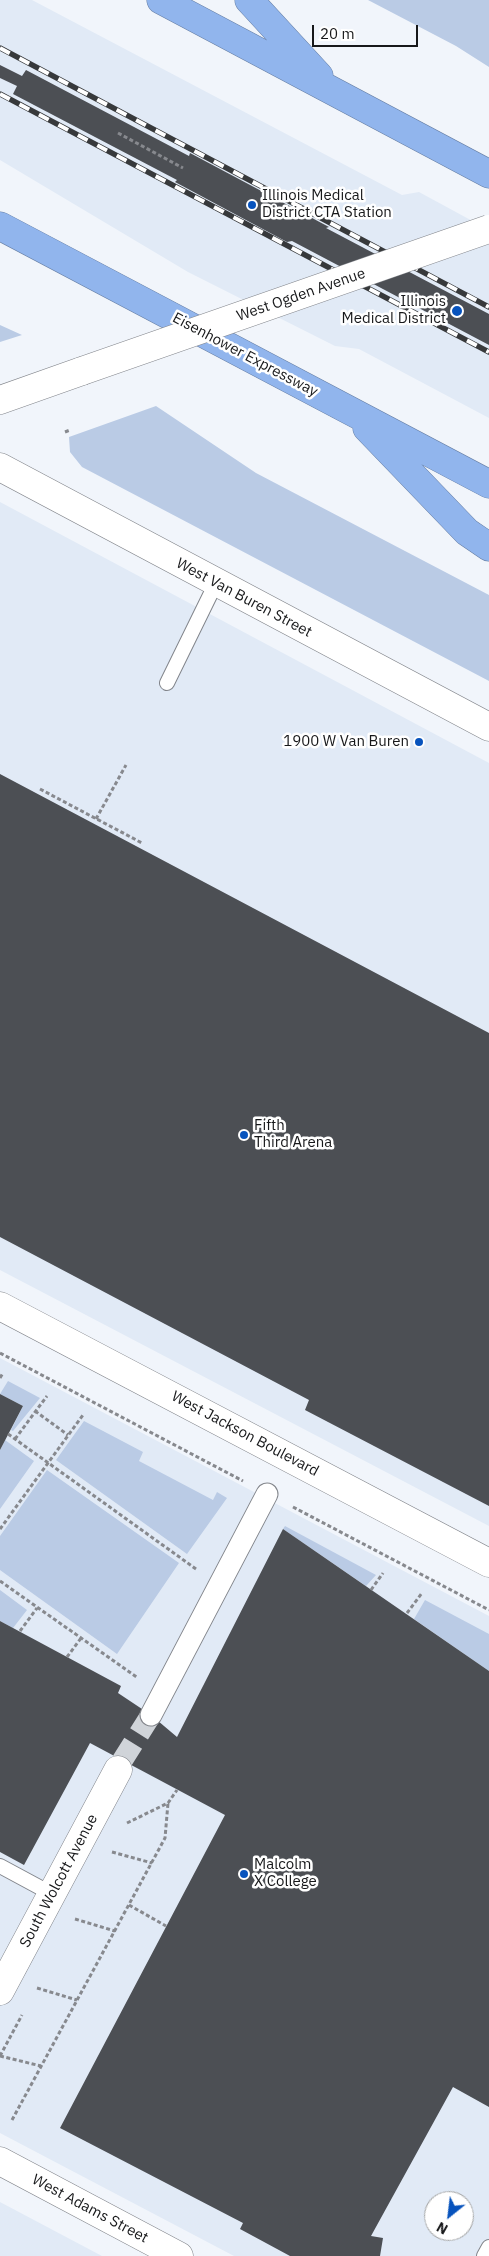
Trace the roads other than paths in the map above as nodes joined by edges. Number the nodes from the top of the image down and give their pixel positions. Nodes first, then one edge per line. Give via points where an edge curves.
1 (161, 0) edge
2 (249, 0) edge
3 (332, 90) junction
4 (489, 174) edge
5 (489, 229) edge
6 (5, 231) edge
7 (0, 400) edge
8 (350, 411) junction
9 (0, 467) edge
10 (489, 484) edge
11 (489, 547) edge
12 (216, 583) junction
13 (167, 683) dead end
14 (489, 727) edge
15 (0, 1307) edge
16 (268, 1494) dead end
17 (489, 1563) edge
18 (151, 1715) tunnel mouth
19 (120, 1765) tunnel mouth
20 (0, 1866) edge
21 (52, 1894) junction
22 (0, 1992) edge
23 (0, 2161) edge
24 (489, 2247) edge
25 (180, 2256) edge
26 (484, 2256) edge

1 - 3 highway
2 - 3 highway
3 - 4 highway
5 - 7 street, West Ogden Avenue, bridge
6 - 8 highway, Eisenhower Expressway
8 - 10 highway, Eisenhower Expressway
8 - 11 highway via 467,532
9 - 12 street, West Van Buren Street
12 - 13 lane
12 - 14 street, West Van Buren Street
15 - 17 street, West Jackson Boulevard
16 - 18 street
19 - 21 street, South Wolcott Avenue
20 - 21 lane
21 - 22 street, South Wolcott Avenue
23 - 25 street, West Adams Street
24 - 26 lane

